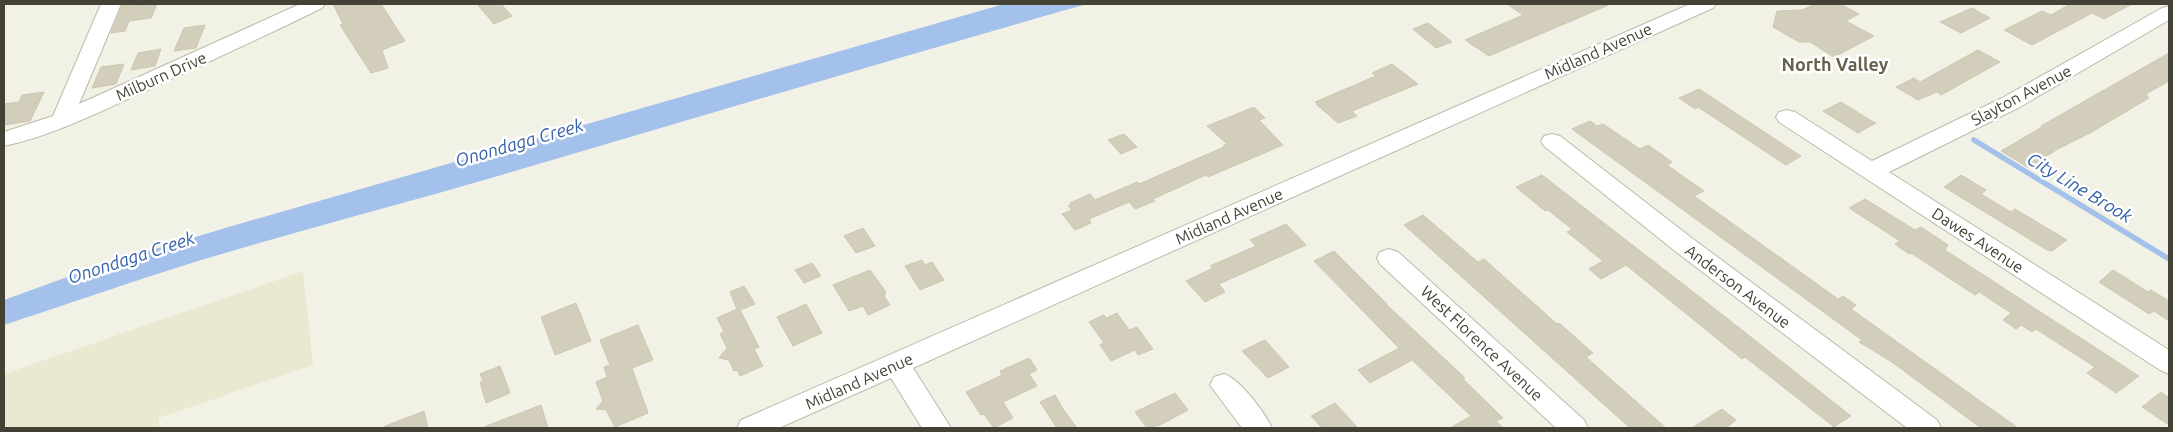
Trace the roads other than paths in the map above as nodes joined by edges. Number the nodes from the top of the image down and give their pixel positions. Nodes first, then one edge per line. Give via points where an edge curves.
1 (111, 4) edge
2 (315, 4) edge
3 (1706, 4) edge
4 (2169, 12) edge
5 (1787, 117) dead end
6 (62, 120) junction
7 (4, 139) edge
8 (1552, 141) dead end
9 (1870, 172) junction
10 (1389, 258) dead end
11 (2169, 363) edge
12 (896, 364) junction
13 (1224, 385) dead end
14 (751, 428) edge
15 (937, 428) edge
16 (1258, 428) edge
17 (1574, 428) edge
18 (1927, 428) edge

1 - 6 street
2 - 6 street, Milburn Drive via 204,58
3 - 12 street, Midland Avenue
4 - 9 street, Slayton Avenue via 2010,102
5 - 9 street, Dawes Avenue
6 - 7 street, Milburn Drive
8 - 18 street, Anderson Avenue
9 - 11 street, Dawes Avenue
10 - 17 street, West Florence Avenue
12 - 14 street, Midland Avenue
12 - 15 street
13 - 16 street

